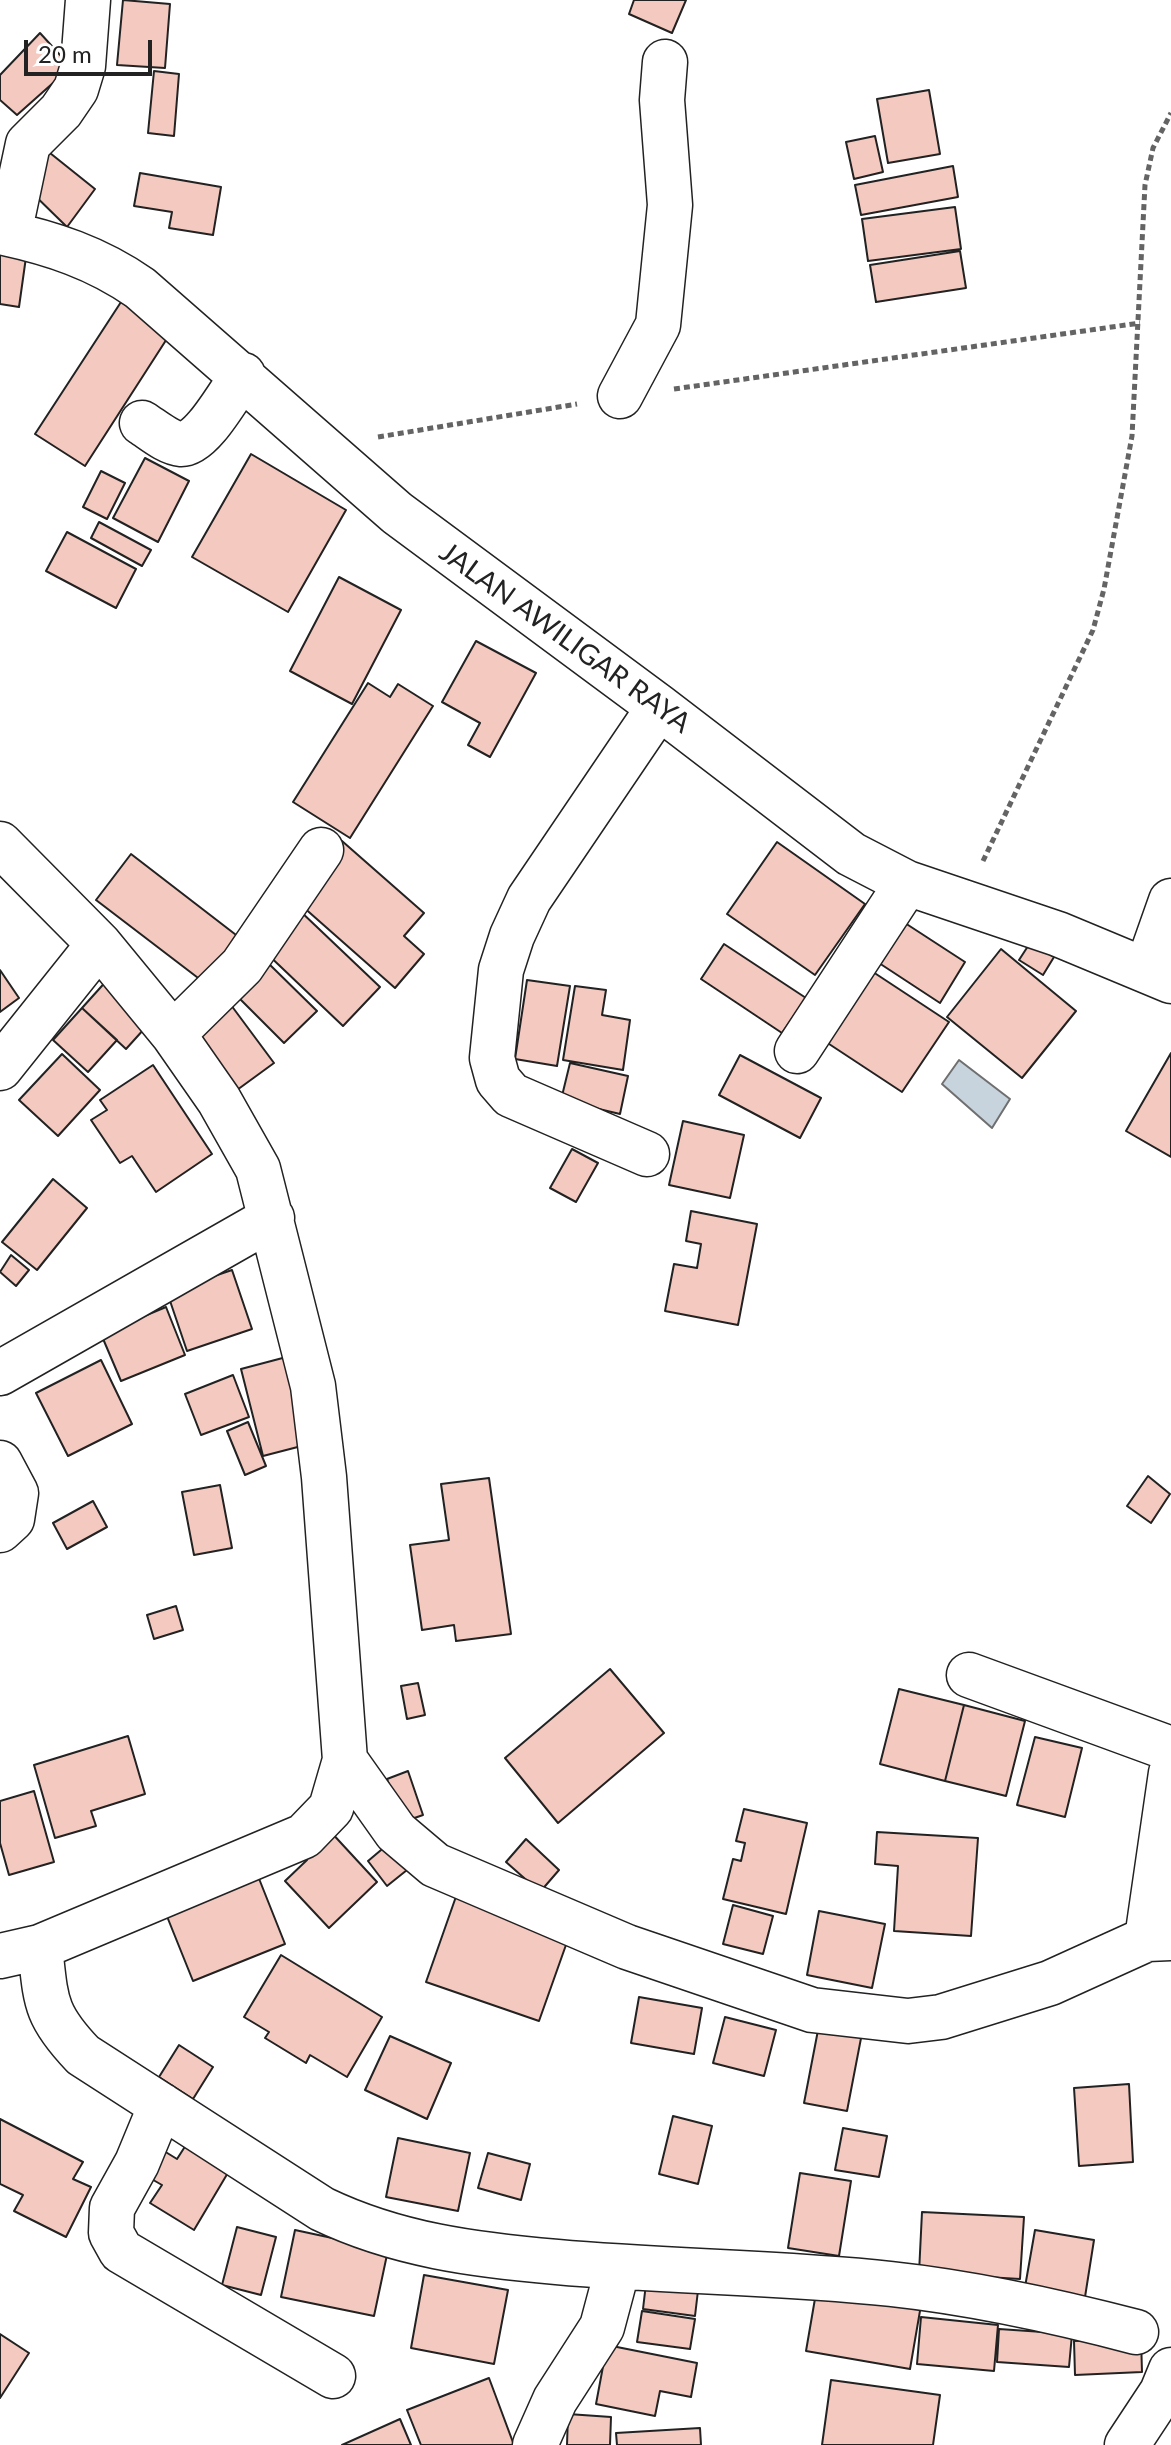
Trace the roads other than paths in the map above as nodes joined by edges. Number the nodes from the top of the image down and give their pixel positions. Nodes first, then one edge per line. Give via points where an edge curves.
1 (88, 0) edge
2 (665, 62) dead end
3 (14, 138) edge
4 (5, 233) edge
5 (243, 375) junction
6 (620, 396) road end
7 (142, 423) dead end
8 (659, 707) junction
9 (321, 850) dead end
10 (3, 854) edge
11 (907, 883) junction
12 (1171, 901) edge
13 (99, 944) junction
14 (1159, 975) edge
15 (173, 1034) junction
16 (797, 1051) dead end
17 (0, 1068) edge
18 (647, 1154) dead end
19 (272, 1218) junction
20 (0, 1373) edge
21 (0, 1463) edge
22 (0, 1530) edge
23 (969, 1675) dead end
24 (1171, 1749) edge
25 (345, 1760) junction
26 (1171, 1773) edge
27 (1159, 1939) edge
28 (20, 1952) edge
29 (161, 2105) junction
30 (618, 2267) junction
31 (1136, 2332) dead end
32 (1171, 2370) edge
33 (333, 2376) dead end
34 (535, 2445) edge
35 (1127, 2445) edge

1 - 3 street via 76,89 61,111
2 - 6 street via 662,100 670,205 658,325
3 - 4 street
4 - 5 street, JALAN AWILIGAR RAYA via 109,266
5 - 7 street via 192,441 173,442
5 - 8 street, JALAN AWILIGAR RAYA via 397,513
8 - 11 street, JALAN AWILIGAR RAYA via 851,854
8 - 18 street via 529,899 501,970 492,1058 498,1080 511,1095
9 - 15 street via 242,966
10 - 13 street
11 - 14 street, JALAN AWILIGAR RAYA
11 - 16 street
12 - 14 street
13 - 15 street
13 - 17 street
15 - 19 street via 258,1169
19 - 20 street
19 - 25 street via 313,1386
21 - 22 street via 16,1493 12,1519
23 - 24 street
25 - 27 street via 396,1832 435,1865 627,1947 812,2010 908,2021 941,2017 1050,1983
25 - 28 street via 331,1808 304,1836
26 - 27 street
28 - 29 street via 59,2030 83,2055
29 - 30 street via 322,2209 364,2229 411,2243
29 - 33 street via 112,2208 111,2233 121,2251
30 - 31 street via 891,2284 1036,2306
30 - 34 street via 602,2327 555,2400
32 - 35 street

